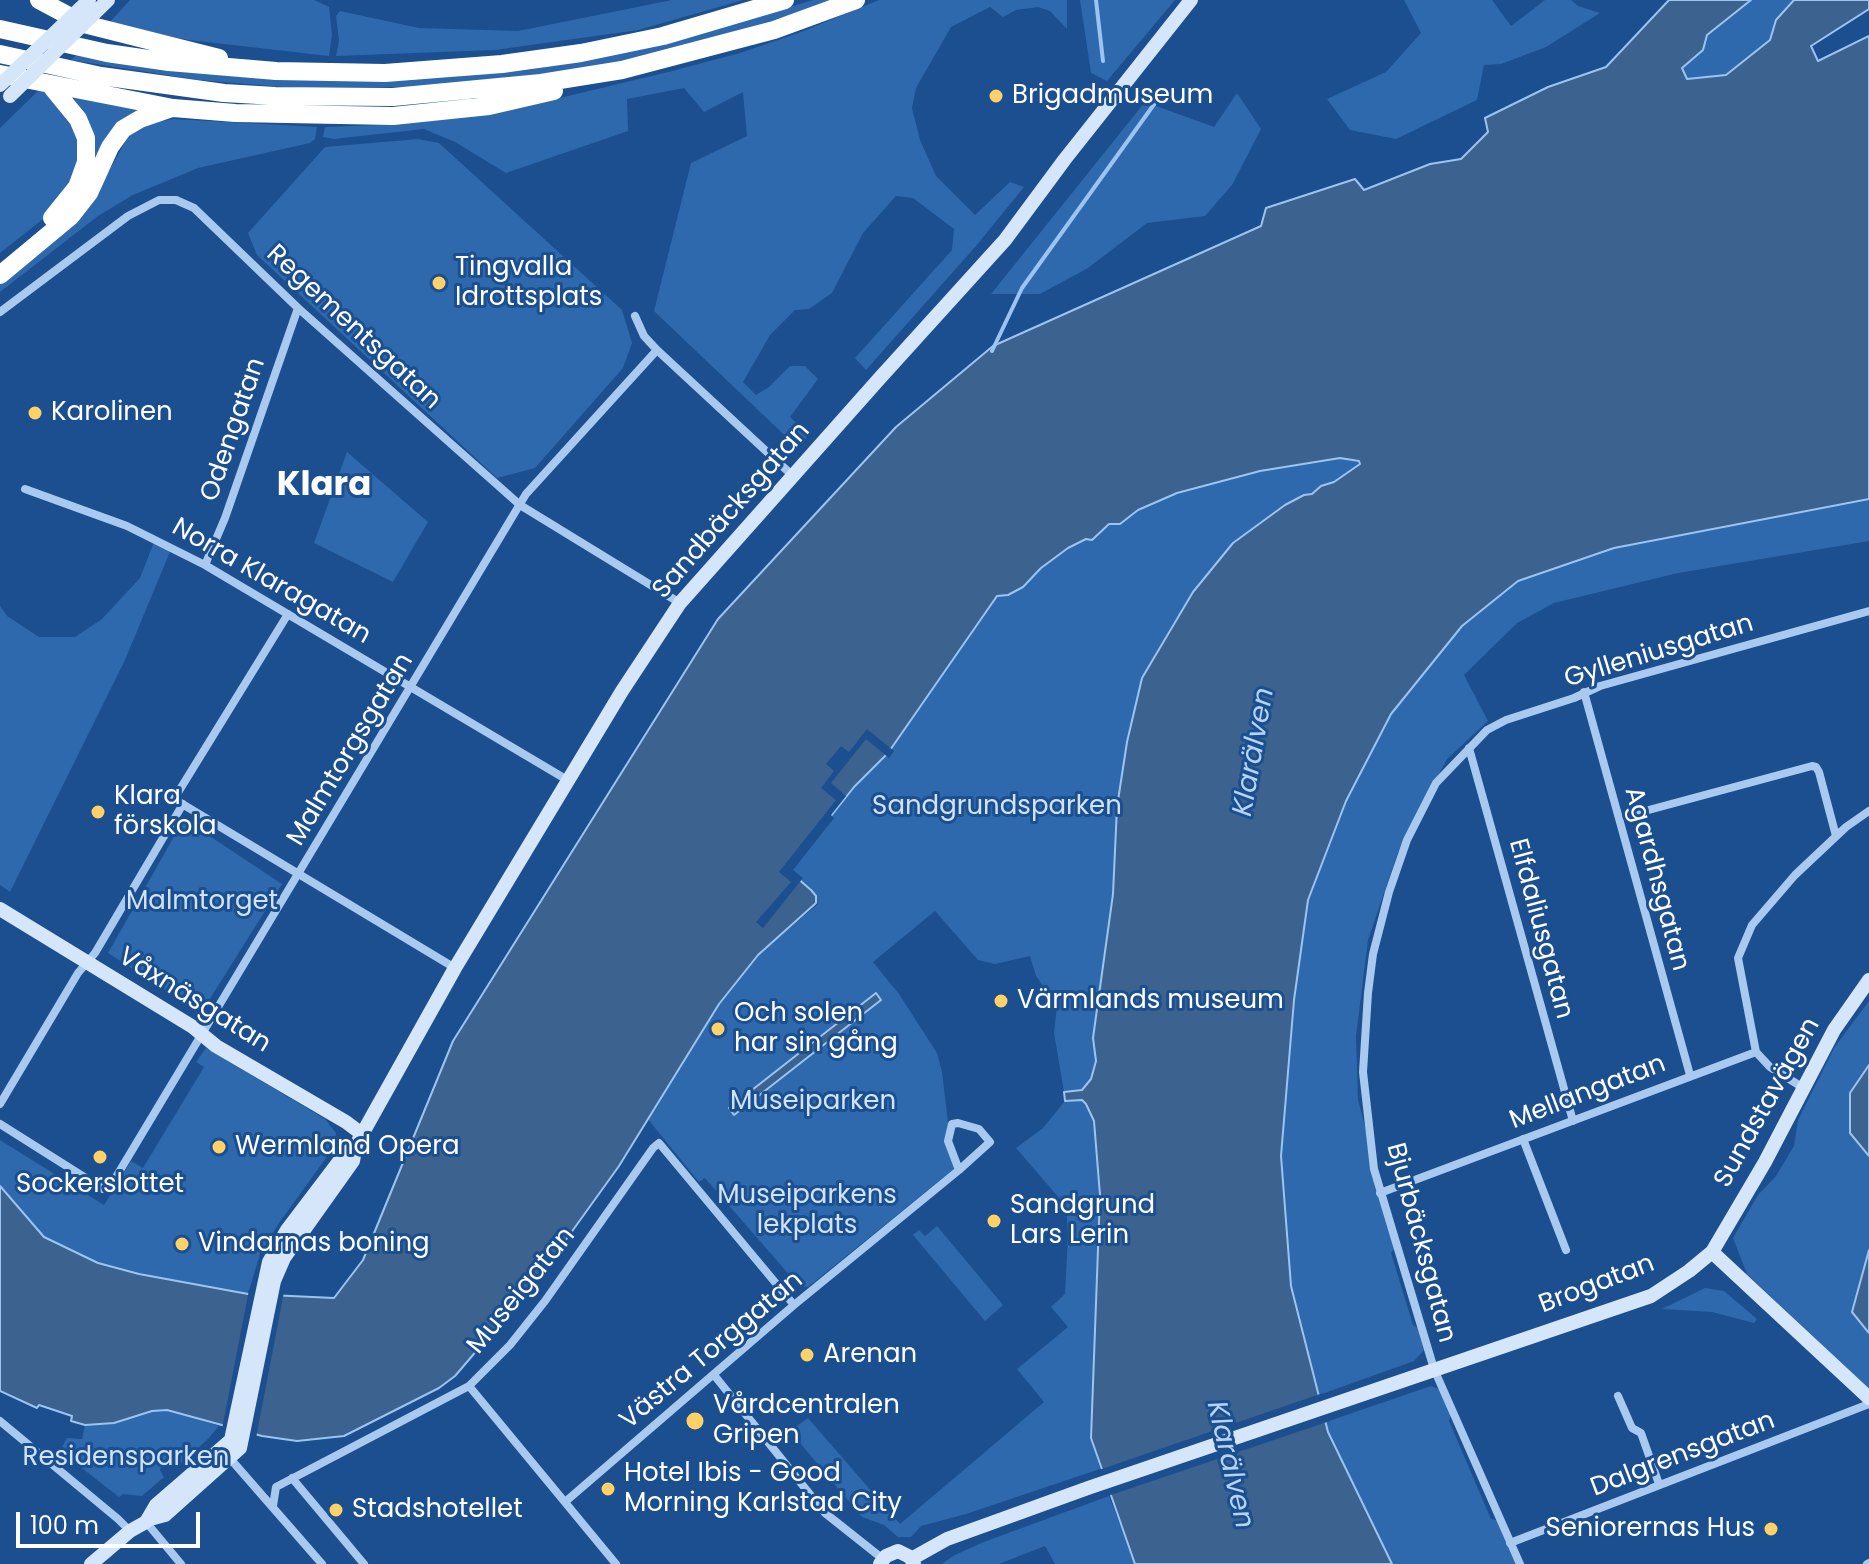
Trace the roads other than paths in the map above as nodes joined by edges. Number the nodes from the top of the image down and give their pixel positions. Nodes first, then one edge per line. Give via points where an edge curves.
1 (39, 0) edge
2 (89, 0) edge
3 (108, 0) edge
4 (785, 0) edge
5 (856, 0) edge
6 (1191, 0) edge
7 (0, 29) edge
8 (0, 54) edge
9 (622, 70) junction
10 (276, 71) junction
11 (0, 74) edge
12 (51, 86) junction
13 (3, 95) edge
14 (173, 108) junction
15 (0, 261) edge
16 (0, 275) edge
17 (298, 308) junction
18 (0, 312) edge
19 (635, 316) dead end
20 (657, 350) junction
21 (794, 476) junction
22 (25, 489) dead end
23 (520, 505) junction
24 (205, 565) junction
25 (680, 603) junction
26 (1869, 611) edge
27 (288, 614) junction
28 (413, 687) junction
29 (1584, 692) junction
30 (1469, 748) junction
31 (569, 781) junction
32 (183, 804) junction
33 (1869, 811) edge
34 (1619, 818) junction
35 (1836, 836) junction
36 (299, 874) junction
37 (0, 909) edge
38 (88, 962) junction
39 (455, 968) junction
40 (1869, 980) edge
41 (203, 1035) junction
42 (1756, 1052) junction
43 (1690, 1075) junction
44 (1802, 1087) junction
45 (0, 1104) edge
46 (1573, 1121) junction
47 (0, 1124) edge
48 (1523, 1139) junction
49 (359, 1140) junction
50 (959, 1170) junction
51 (1380, 1193) junction
52 (1566, 1250) dead end
53 (1712, 1252) junction
54 (794, 1305) junction
55 (1434, 1369) junction
56 (714, 1375) junction
57 (469, 1386) junction
58 (1618, 1396) dead end
59 (1869, 1401) edge
60 (0, 1421) edge
61 (226, 1454) junction
62 (292, 1478) junction
63 (1659, 1484) junction
64 (565, 1502) junction
65 (273, 1506) junction
66 (148, 1520) junction
67 (130, 1531) junction
68 (1510, 1543) junction
69 (881, 1561) edge
70 (912, 1562) edge
71 (91, 1564) edge
72 (181, 1564) edge
73 (322, 1564) edge
74 (364, 1564) edge
75 (616, 1564) edge
76 (1520, 1564) edge

1 - 10 highway via 84,24
2 - 13 street, bridge
3 - 13 street, bridge
4 - 10 highway via 663,36 549,57 445,70
5 - 9 highway via 774,30
6 - 21 street, Sandbäcksgatan via 1005,240
7 - 10 highway via 107,53
8 - 9 highway via 165,86 336,98 451,93
9 - 14 highway via 489,106 393,116
11 - 12 highway
12 - 14 highway
12 - 15 highway via 83,130 83,174 58,213
14 - 16 highway via 123,129 71,216
17 - 18 street, Regementsgatan via 194,208 159,200 128,216
17 - 23 street, Regementsgatan
17 - 24 street, Odengatan
19 - 20 street
20 - 21 street
20 - 23 street, Malmtorgsgatan
21 - 25 street, Sandbäcksgatan
22 - 24 street, Norra Klaragatan via 127,526
23 - 25 street, Regementsgatan
23 - 28 street, Malmtorgsgatan
24 - 27 street, Norra Klaragatan
25 - 31 street, Sandbäcksgatan
26 - 29 street, Gylleniusgatan
27 - 28 street, Norra Klaragatan
27 - 32 street via 174,799
28 - 31 street, Norra Klaragatan
28 - 36 street, Malmtorgsgatan
29 - 30 street, Gylleniusgatan via 1506,720
29 - 34 street, Agardhsgatan
30 - 46 street, Elfdaliusgatan
30 - 51 street, Bjurbäcksgatan via 1436,783 1407,840 1373,954 1363,1072
31 - 39 street, Sandbäcksgatan
32 - 36 street
32 - 38 street
33 - 35 street
34 - 35 street via 1812,766 1819,772
34 - 43 street, Agardhsgatan
35 - 42 street via 1752,925 1738,958
36 - 39 street
36 - 41 street, Malmtorgsgatan
37 - 38 street, Våxnäsgatan
38 - 41 street, Våxnäsgatan
38 - 45 street
39 - 49 street, Sandbäcksgatan
40 - 44 street, Sundstavägen
41 - 47 street, Malmtorgsgatan via 107,1189
41 - 49 street, Våxnäsgatan via 346,1122
42 - 43 street, Mellangatan
42 - 44 street
43 - 46 street, Mellangatan
44 - 53 street, Sundstavägen
46 - 48 street, Mellangatan
48 - 51 street, Mellangatan
48 - 52 street
49 - 61 street, Sandbäcksgatan via 280,1240 269,1262 239,1434
50 - 50 street, Västra Torggatan via 990,1142 979,1129 958,1123 952,1124 948,1141
50 - 54 street, Västra Torggatan
51 - 55 street, Bjurbäcksgatan
53 - 55 street, Brogatan via 1651,1296
53 - 59 street
54 - 56 street, Västra Torggatan
54 - 57 street, Museigatan via 659,1143 545,1301
55 - 68 street, Bjurbäcksgatan
55 - 70 street, Brogatan via 947,1539
56 - 64 street, Västra Torggatan
56 - 69 street via 825,1513
57 - 62 street, Museigatan
57 - 64 street
58 - 63 street via 1632,1428 1641,1433
59 - 63 street, Dalgrensgatan
60 - 67 street
61 - 65 street
61 - 66 street via 156,1505
62 - 65 street, Museigatan via 276,1487
62 - 74 street
63 - 68 street, Dalgrensgatan
64 - 75 street
65 - 73 street
66 - 67 street
66 - 72 street
67 - 71 street
68 - 76 street, Bjurbäcksgatan
69 - 70 street via 898,1551

